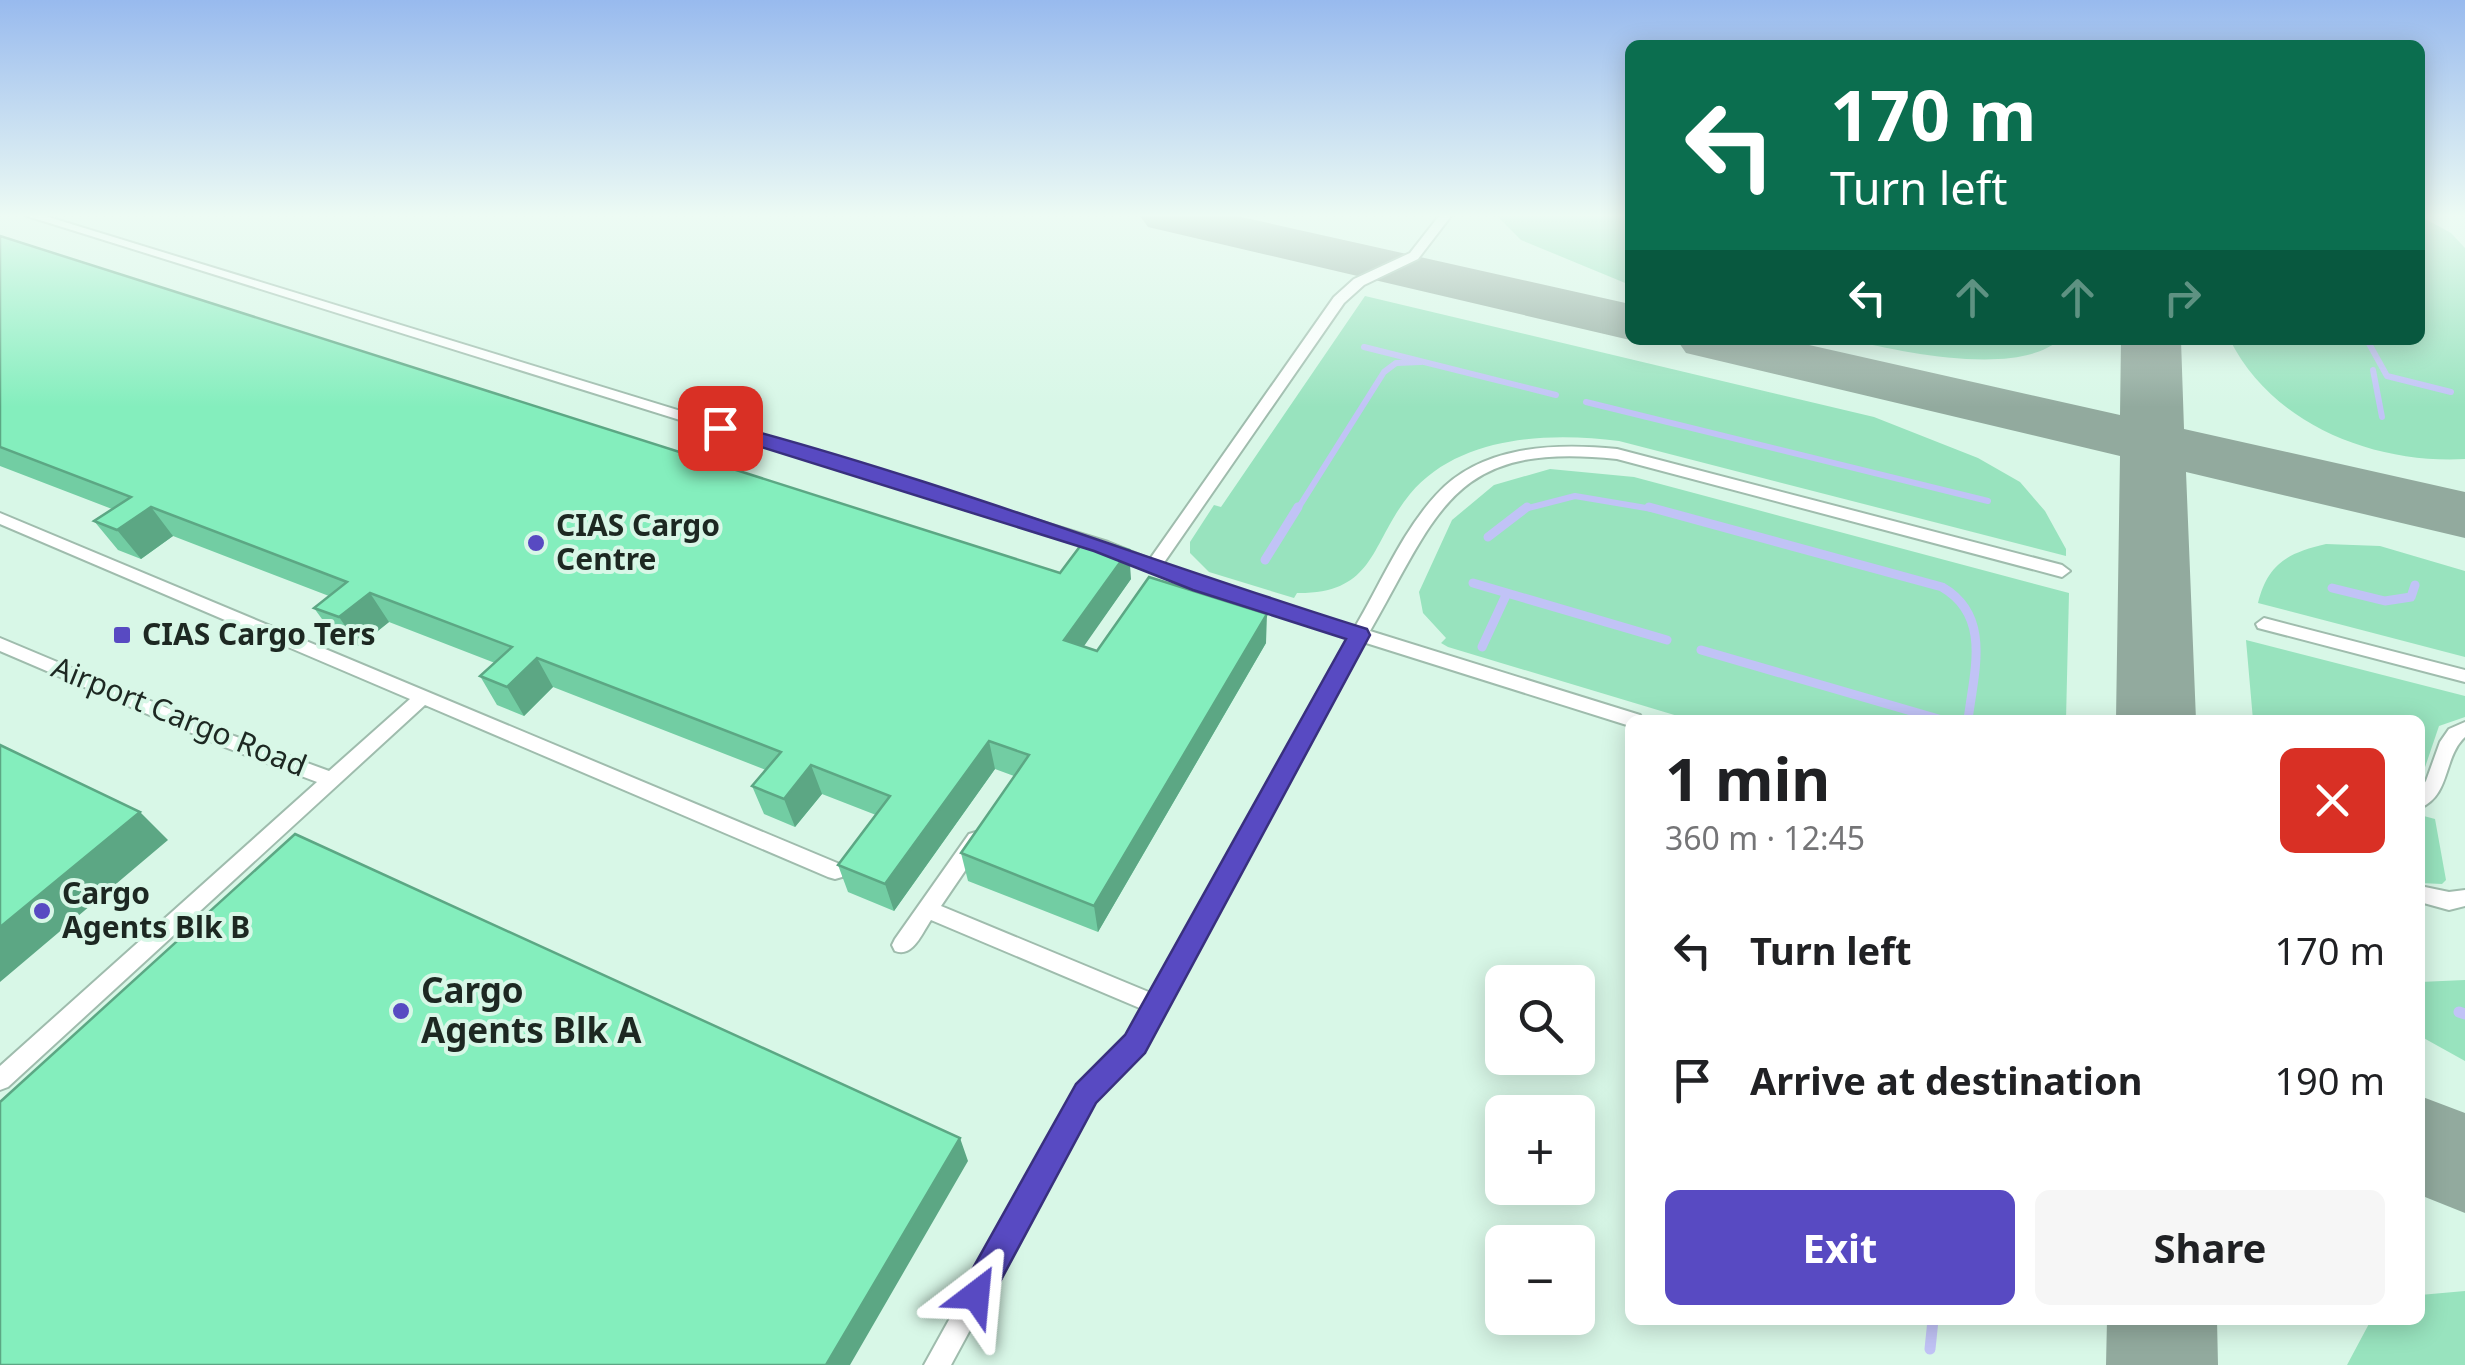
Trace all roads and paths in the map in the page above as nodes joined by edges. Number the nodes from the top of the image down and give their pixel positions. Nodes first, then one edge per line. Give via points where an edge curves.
1 (240, 280) edge
2 (1365, 280) edge
3 (0, 518) edge
4 (2062, 571) dead end
5 (1157, 574) junction
6 (2264, 624) dead end
7 (1359, 635) junction
8 (0, 644) edge
9 (2465, 676) edge
10 (424, 697) junction
11 (1625, 717) edge
12 (2465, 729) edge
13 (332, 780) junction
14 (2425, 795) edge
15 (984, 827) edge
16 (835, 871) dead end
17 (2425, 895) edge
18 (2465, 898) edge
19 (928, 909) junction
20 (902, 945) dead end
21 (1156, 1005) junction
22 (0, 1080) edge
23 (938, 1365) edge

1 - 5 lane via 1064,534
2 - 5 lane via 1339,300
3 - 10 lane
4 - 7 lane via 1636,458 1547,452 1480,470 1438,500
5 - 7 lane
6 - 9 lane
7 - 11 lane
7 - 21 lane
8 - 13 lane, Airport Cargo Road
10 - 13 lane
10 - 16 lane
12 - 14 lane via 2448,741 2434,787
13 - 22 lane, Airport Cargo Road
15 - 19 lane
17 - 18 lane
19 - 20 lane
19 - 21 lane
21 - 23 lane via 1135,1044 1086,1094

